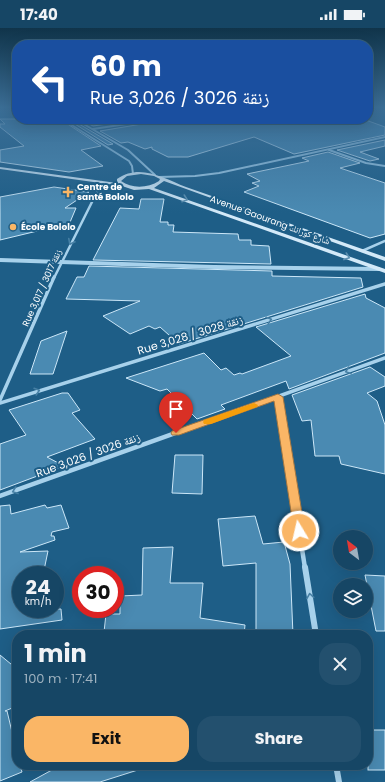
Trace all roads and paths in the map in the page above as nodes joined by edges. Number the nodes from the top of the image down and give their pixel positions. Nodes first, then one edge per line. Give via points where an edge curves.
1 (100, 142) edge
2 (113, 142) edge
3 (364, 142) edge
4 (329, 149) junction
5 (385, 166) edge
6 (0, 168) edge
7 (133, 174) junction
8 (122, 177) junction
9 (158, 177) junction
10 (85, 179) junction
11 (102, 182) junction
12 (121, 185) junction
13 (148, 187) junction
14 (385, 241) edge
15 (362, 251) junction
16 (385, 259) edge
17 (0, 260) edge
18 (61, 262) junction
19 (382, 270) edge
20 (385, 284) edge
21 (385, 358) edge
22 (278, 397) junction
23 (0, 402) edge
24 (0, 496) edge
25 (315, 630) edge
26 (337, 770) edge
27 (339, 782) edge

1 - 7 street via 129,160
2 - 9 street via 136,156
3 - 4 street
4 - 5 street via 366,163
4 - 9 street via 219,173
6 - 10 main road
7 - 8 main road, Avenue Gaourang شارع كورانك
7 - 9 main road, Avenue Gaourang شارع كورانك
8 - 10 main road, Avenue Gaourang شارع كورانك
8 - 12 main road via 119,180
9 - 13 main road via 159,184
9 - 15 main road, Avenue Gaourang شارع كورانك
10 - 11 main road
11 - 12 main road
11 -> 18 street, Rue 3,017 / زنقة 3017
12 - 13 main road via 133,188
13 -> 19 main road, Avenue Gaourang شارع كورانك
14 - 15 street
15 - 16 main road, Avenue Gaourang شارع كورانك
17 - 18 street
18 - 19 street
18 - 23 street, Rue 3,017 / زنقة 3017
23 -> 20 street, Rue 3,028 / زنقة 3028
21 -> 22 street, Rue 3,026 / زنقة 3026
22 -> 24 street, Rue 3,026 / زنقة 3026
25 -> 22 street
26 - 27 street

